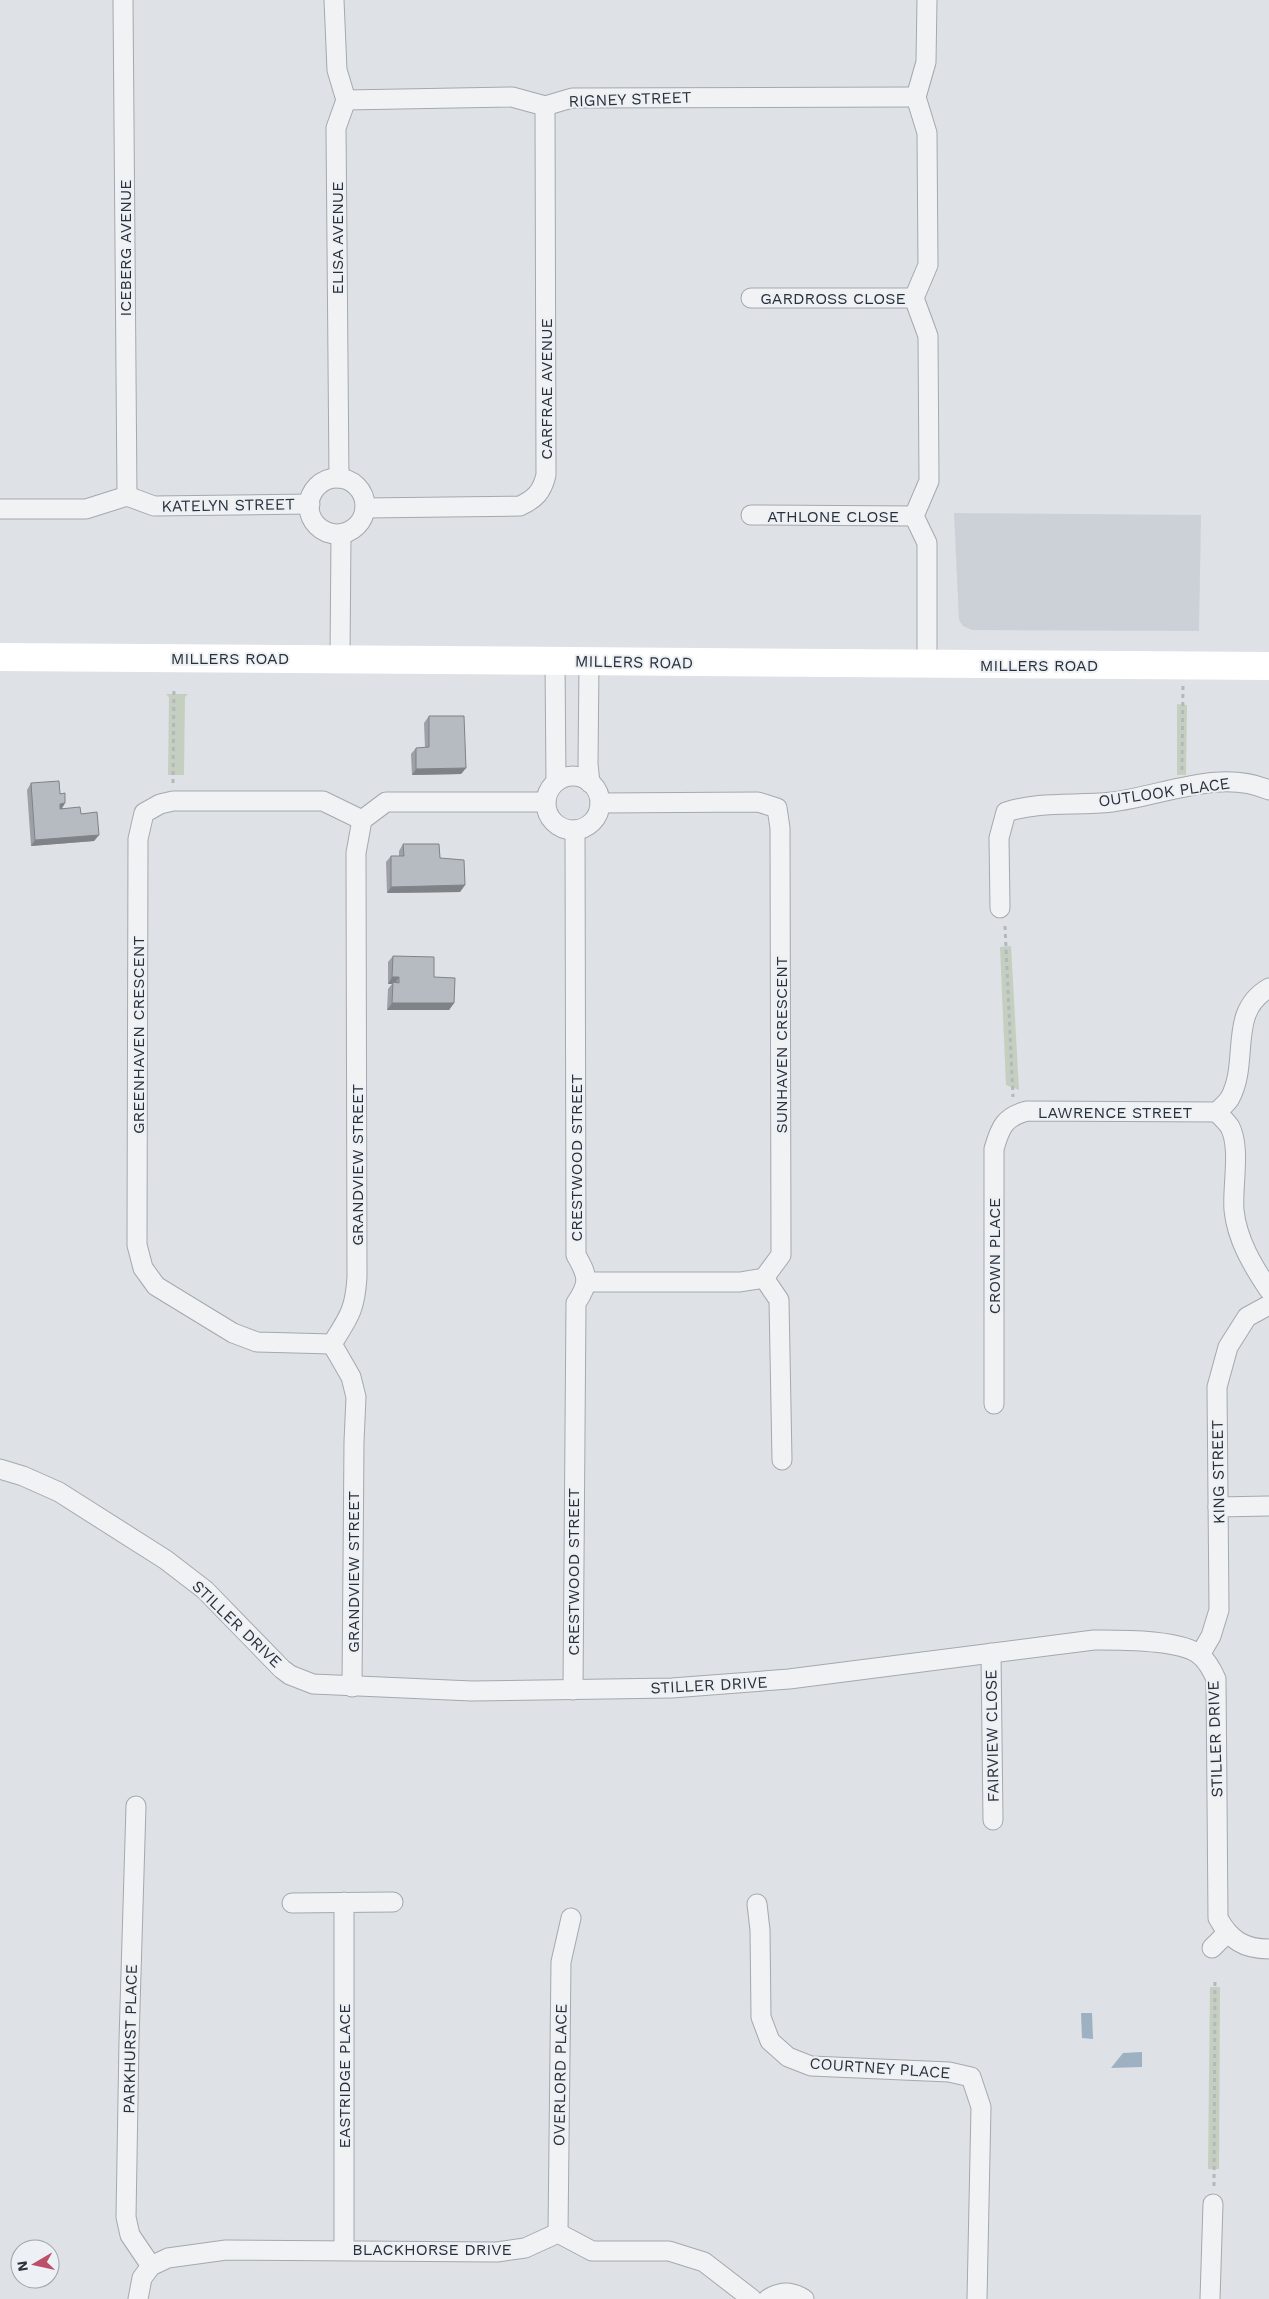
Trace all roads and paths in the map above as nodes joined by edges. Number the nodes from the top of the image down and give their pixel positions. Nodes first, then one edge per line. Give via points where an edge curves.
1 (123, 0) edge
2 (334, 0) edge
3 (927, 0) edge
4 (916, 96) junction
5 (346, 100) junction
6 (545, 106) junction
7 (751, 298) dead end
8 (914, 298) junction
9 (339, 478) junction
10 (127, 496) junction
11 (310, 504) junction
12 (365, 508) junction
13 (0, 509) edge
14 (751, 515) dead end
15 (914, 516) junction
16 (341, 534) junction
17 (0, 657) edge
18 (340, 658) junction
19 (556, 661) junction
20 (590, 663) junction
21 (927, 664) junction
22 (1183, 666) junction
23 (1269, 666) edge
24 (174, 688) dead end
25 (556, 782) junction
26 (590, 783) junction
27 (1182, 788) junction
28 (1269, 790) edge
29 (173, 801) junction
30 (546, 802) junction
31 (600, 803) junction
32 (362, 820) junction
33 (575, 830) junction
34 (1000, 908) joint
35 (1269, 988) edge
36 (1217, 1112) junction
37 (1014, 1115) junction
38 (764, 1278) junction
39 (587, 1282) junction
40 (1269, 1290) edge
41 (1269, 1305) edge
42 (332, 1344) junction
43 (994, 1404) dead end
44 (782, 1460) dead end
45 (0, 1469) edge
46 (1269, 1506) edge
47 (1218, 1507) junction
48 (991, 1653) junction
49 (1200, 1654) junction
50 (352, 1687) junction
51 (573, 1690) junction
52 (136, 1806) dead end
53 (993, 1820) dead end
54 (344, 1902) junction
55 (393, 1902) dead end
56 (292, 1903) dead end
57 (757, 1904) dead end
58 (571, 1918) dead end
59 (1226, 1933) junction
60 (1212, 1948) dead end
61 (1269, 1949) edge
62 (1215, 1982) dead end
63 (1213, 2204) joint
64 (558, 2233) junction
65 (344, 2250) junction
66 (152, 2266) junction
67 (138, 2299) edge
68 (752, 2299) edge
69 (768, 2299) edge
70 (804, 2299) edge
71 (977, 2299) edge
72 (1210, 2299) edge

1 - 10 street, ICEBERG AVENUE
2 - 5 street via 337,70
3 - 4 street via 926,62
4 - 6 street, RIGNEY STREET via 572,98
4 - 8 street via 927,133 928,264
5 - 6 street, RIGNEY STREET via 512,97
5 - 9 street, ELISA AVENUE via 336,128
6 - 12 street, CARFRAE AVENUE via 546,475 542,489 534,500 520,506
7 - 8 street, GARDROSS CLOSE
8 - 15 street via 928,336 929,481
9 - 11 street via 322,482
9 - 12 street via 348,480 361,491
10 - 11 street, KATELYN STREET via 154,506
10 - 13 street via 86,509
11 - 16 street via 315,523 331,533
12 - 16 street via 358,525
14 - 15 street, ATHLONE CLOSE
15 - 21 street via 927,543
16 - 18 street
17 - 18 street, MILLERS ROAD
18 - 19 street, MILLERS ROAD
19 - 20 street, MILLERS ROAD
19 - 25 street
20 - 21 street, MILLERS ROAD
20 - 26 street
21 - 22 street, MILLERS ROAD
22 - 23 street, MILLERS ROAD
22 - 27 path
24 - 29 path
25 - 26 street via 573,776
25 - 30 street
26 - 31 street
27 - 28 street, OUTLOOK PLACE via 1244,781
27 - 34 street, OUTLOOK PLACE via 1112,802 1026,806 1006,812 999,838
29 - 32 street, GREENHAVEN CRESCENT via 323,801
29 - 42 street, GREENHAVEN CRESCENT via 144,813 138,839 137,1245 143,1268 156,1286 233,1333 256,1342
30 - 32 street via 386,802
30 - 33 street via 551,820 566,830
31 - 33 street via 590,824
31 - 38 street, SUNHAVEN CRESCENT via 758,802 777,808 780,828 781,1255
32 - 42 street, GRANDVIEW STREET via 356,853 357,1277 355,1302
33 - 39 street, CRESTWOOD STREET via 576,1255
34 - 37 path via 1006,933
35 - 36 street via 1257,995 1243,1019 1238,1073 1230,1098
36 - 37 street, LAWRENCE STREET via 1027,1111
36 - 40 street via 1230,1127 1235,1154 1234,1211 1241,1241 1252,1266
37 - 43 street, CROWN PLACE via 1000,1129 994,1149
38 - 39 street via 740,1282
38 - 44 street via 779,1300
39 - 51 street, CRESTWOOD STREET via 576,1303
41 - 47 street, KING STREET via 1247,1316 1228,1347 1217,1387
42 - 50 street, GRANDVIEW STREET via 351,1377 356,1397
45 - 50 street, STILLER DRIVE via 59,1492 166,1560 205,1590 290,1675 313,1684
46 - 47 street
47 - 49 street, KING STREET via 1220,1610 1211,1636
48 - 49 street, STILLER DRIVE via 1094,1640 1140,1641 1188,1648
48 - 51 street, STILLER DRIVE via 763,1682
48 - 53 street, FAIRVIEW CLOSE
49 - 59 street, STILLER DRIVE via 1216,1679 1217,1899 1218,1918
50 - 51 street, STILLER DRIVE
52 - 66 street, PARKHURST PLACE via 126,2217 130,2235
54 - 55 street
54 - 56 street
54 - 65 street, EASTRIDGE PLACE
57 - 71 street, COURTNEY PLACE via 761,2017 770,2041 788,2057 811,2066 949,2072 971,2078 981,2106
58 - 64 street, OVERLORD PLACE via 562,1962
59 - 60 street
59 - 61 street via 1240,1943
62 - 63 path
63 - 72 street
64 - 65 street, BLACKHORSE DRIVE via 525,2248 497,2252
64 - 68 street via 592,2251 669,2251 704,2262
65 - 66 street, BLACKHORSE DRIVE via 226,2250 168,2258
66 - 67 street via 142,2278
69 - 70 street via 786,2292

